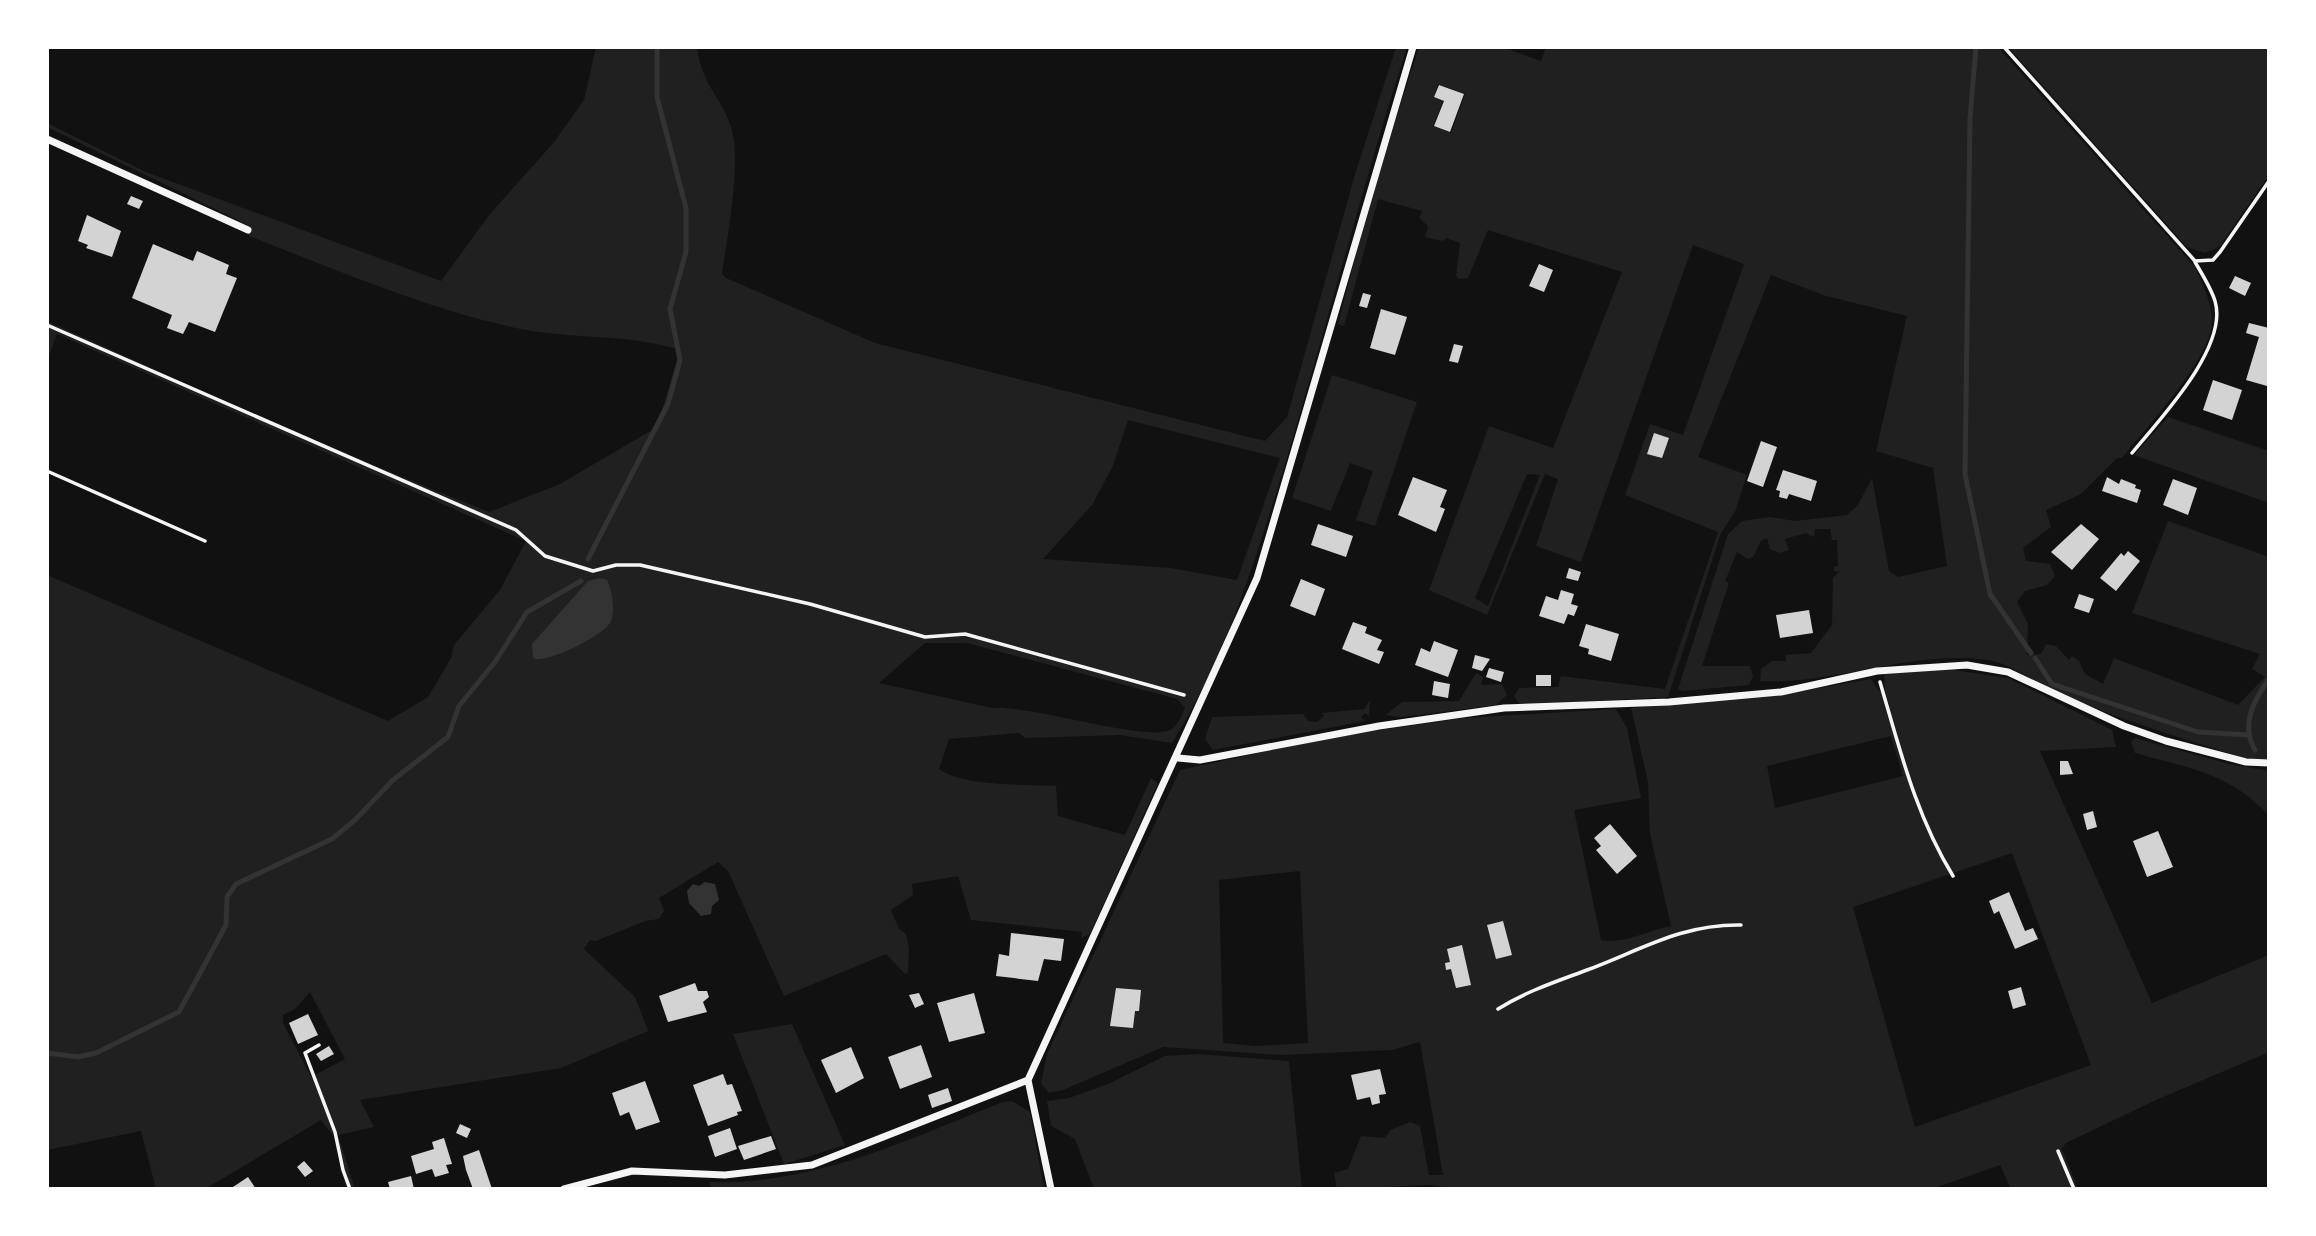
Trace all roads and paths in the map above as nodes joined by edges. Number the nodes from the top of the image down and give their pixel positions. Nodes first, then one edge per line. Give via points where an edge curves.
1 (1413, 47) edge
2 (2004, 47) edge
3 (47, 139) edge
4 (2269, 181) edge
5 (248, 230) dead end
6 (2195, 261) junction
7 (47, 325) edge
8 (2132, 453) dead end
9 (47, 471) edge
10 (205, 541) dead end
11 (1877, 671) junction
12 (1184, 695) dead end
13 (1178, 758) junction
14 (2269, 763) edge
15 (1954, 876) dead end
16 (1741, 925) dead end
17 (1498, 1009) dead end
18 (319, 1045) dead end
19 (1028, 1080) junction
20 (2058, 1151) dead end
21 (350, 1189) edge
22 (564, 1189) edge
23 (1051, 1189) edge
24 (2074, 1189) edge

1 - 13 street via 1257,578
2 - 6 lane
3 - 5 street
4 - 6 lane via 2213,260
6 - 8 lane via 2215,302 2216,324 2185,387
7 - 12 path via 516,530 545,556 593,571 640,565 810,604 925,637 965,634
9 - 10 path
11 - 13 street via 1781,692 1669,702 1504,708 1199,760
11 - 14 street via 1985,667 2166,741 2246,762
11 - 15 path via 1906,775 1931,841
13 - 19 street
16 - 17 path via 1719,924 1673,933 1524,993
18 - 21 path via 306,1053
19 - 22 street via 812,1165 725,1175 632,1171
19 - 23 street
20 - 24 path

